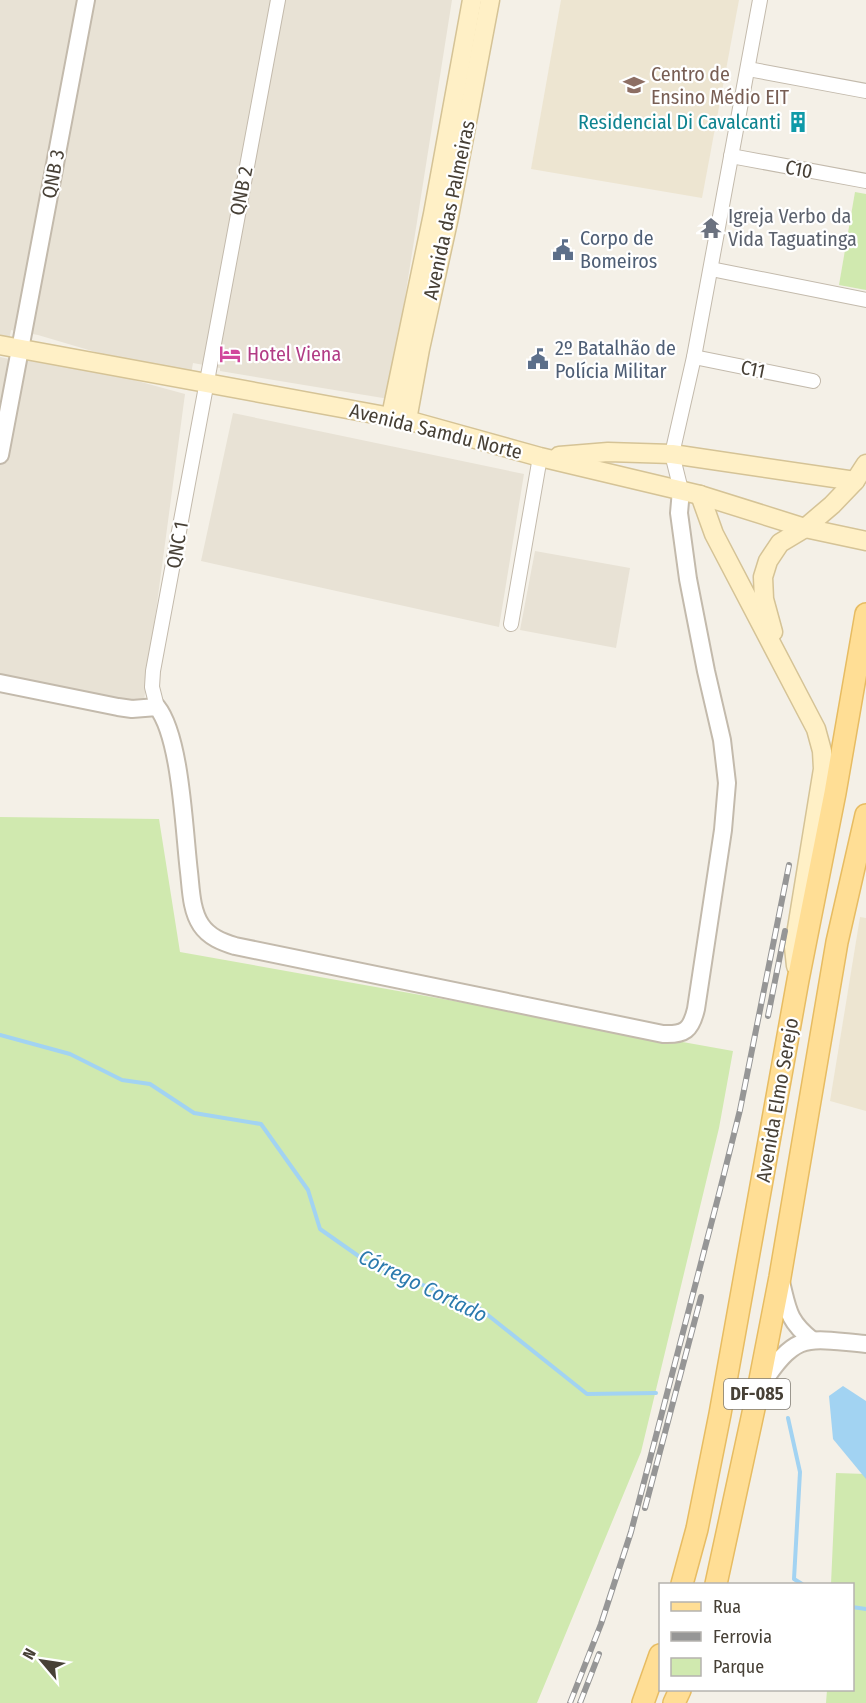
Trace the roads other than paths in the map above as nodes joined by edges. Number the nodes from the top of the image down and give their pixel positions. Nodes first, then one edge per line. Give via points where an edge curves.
1 (86, 0) edge
2 (278, 0) edge
3 (472, 0) edge
4 (490, 0) edge
5 (760, 0) edge
6 (747, 69) junction
7 (866, 91) edge
8 (731, 156) junction
9 (866, 182) edge
10 (441, 215) junction
11 (711, 269) junction
12 (866, 300) edge
13 (0, 345) edge
14 (21, 349) junction
15 (694, 357) junction
16 (813, 381) dead end
17 (205, 383) junction
18 (399, 418) junction
19 (672, 454) junction
20 (0, 456) edge
21 (540, 457) junction
22 (866, 464) edge
23 (855, 481) junction
24 (681, 490) junction
25 (700, 495) junction
26 (805, 528) junction
27 (866, 541) edge
28 (866, 614) edge
29 (511, 624) dead end
30 (781, 663) junction
31 (0, 683) edge
32 (157, 707) junction
33 (866, 814) edge
34 (866, 841) edge
35 (860, 869) edge
36 (798, 980) junction
37 (780, 1277) junction
38 (812, 1340) junction
39 (866, 1344) edge
40 (758, 1390) junction
41 (682, 1583) edge
42 (716, 1583) edge
43 (659, 1658) edge
44 (643, 1703) edge

1 - 14 street, QNB 3
2 - 17 street, QNB 2
3 - 10 main road, Avenida das Palmeiras
4 - 10 main road, Avenida das Palmeiras
5 - 6 street
6 - 7 street
6 - 8 street
8 - 9 street, C10
8 - 11 street
10 - 18 main road, Avenida das Palmeiras via 420,349
11 - 12 street
11 - 15 street
13 - 14 main road, Avenida Samdu Norte
14 - 17 main road, Avenida Samdu Norte
14 - 20 street, QNB 3
15 - 16 street, C11
15 - 19 street
17 - 18 main road, Avenida Samdu Norte
17 - 32 street, QNC 1 via 153,671
18 - 21 main road, Avenida Samdu Norte
19 - 21 main road via 608,452
19 - 23 main road
19 - 24 street
21 - 24 main road, Avenida Samdu Norte
21 - 29 street
22 - 23 main road
23 - 26 main road
24 - 25 main road, Avenida Samdu Norte
24 - 32 street via 679,513 688,579 722,740 727,783 694,1015 688,1029 678,1035 219,940 201,926 196,915 172,742 168,725
25 - 26 main road, Avenida Samdu Norte
25 - 30 main road via 714,534
26 - 27 main road, Avenida Samdu Norte
26 - 30 main road via 780,543 763,577 764,599
28 - 36 main road, Avenida Elmo Serejo / DF-085
30 - 36 main road via 816,729 824,769 794,947
31 - 32 street via 118,707
33 - 35 main road, Avenida Elmo Serejo / DF-085
34 - 35 main road
35 - 37 main road, Avenida Elmo Serejo / DF-085 via 837,942
36 - 41 main road, Avenida Elmo Serejo / DF-085 via 720,1414
37 - 38 street via 788,1312
37 - 40 main road, Avenida Elmo Serejo / DF-085
38 - 39 street
38 - 40 street via 786,1352
40 - 42 main road, Avenida Elmo Serejo / DF-085
43 - 44 main road

